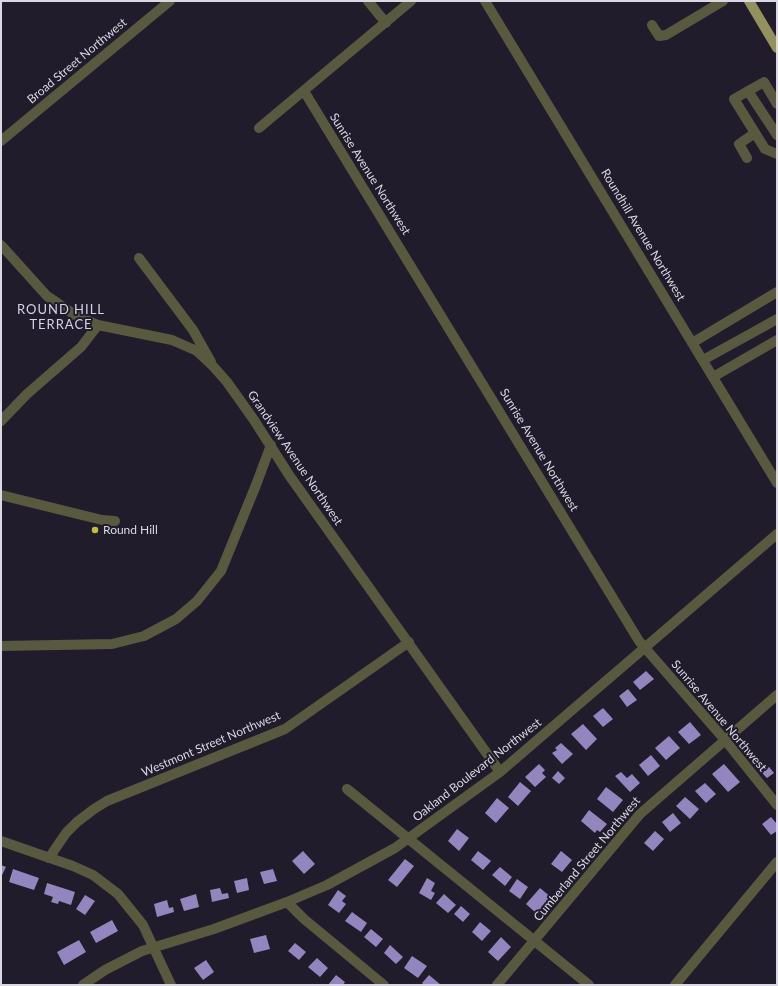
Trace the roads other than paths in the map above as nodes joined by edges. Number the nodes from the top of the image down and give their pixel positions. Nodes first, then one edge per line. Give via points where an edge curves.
1 (170, 1) edge
2 (368, 1) edge
3 (411, 1) edge
4 (485, 1) edge
5 (722, 1) edge
6 (749, 1) edge
7 (386, 23) junction
8 (652, 25) dead end
9 (777, 48) edge
10 (304, 91) junction
11 (748, 91) junction
12 (777, 104) edge
13 (258, 128) dead end
14 (755, 133) junction
15 (777, 135) edge
16 (1, 141) edge
17 (777, 154) edge
18 (747, 158) dead end
19 (1, 245) edge
20 (139, 258) dead end
21 (777, 292) edge
22 (777, 319) edge
23 (98, 325) junction
24 (777, 340) edge
25 (692, 343) junction
26 (703, 360) junction
27 (212, 365) junction
28 (713, 377) junction
29 (1, 421) edge
30 (271, 445) junction
31 (777, 483) edge
32 (1, 495) edge
33 (115, 521) dead end
34 (777, 534) edge
35 (409, 642) junction
36 (1, 646) edge
37 (644, 648) junction
38 (777, 695) edge
39 (725, 740) junction
40 (500, 772) junction
41 (347, 788) dead end
42 (777, 805) edge
43 (410, 838) junction
44 (1, 840) edge
45 (49, 858) junction
46 (777, 862) edge
47 (287, 902) junction
48 (535, 940) junction
49 (154, 947) junction
50 (83, 985) edge
51 (171, 985) edge
52 (384, 985) edge
53 (497, 985) edge
54 (589, 985) edge
55 (675, 985) edge

1 - 16 street, Broad Street Northwest
2 - 7 street
3 - 7 street
4 - 25 street, Roundhill Avenue Northwest
5 - 8 street via 666,35 659,36
6 - 9 main road
7 - 10 street
10 - 13 street
10 - 37 street, Sunrise Avenue Northwest
11 - 12 street via 764,82
11 - 14 street via 734,99
11 - 15 street
14 - 17 street via 765,149
14 - 18 street via 739,144
19 - 23 street, Grandview Avenue Northwest via 47,296 75,315
20 - 27 street via 193,330
21 - 25 street
22 - 26 street
23 - 27 street, Grandview Avenue Northwest via 172,340 196,351
23 - 29 street via 80,347
24 - 28 street
25 - 26 street, Roundhill Avenue Northwest
26 - 28 street, Roundhill Avenue Northwest
27 - 30 street, Grandview Avenue Northwest
28 - 31 street, Roundhill Avenue Northwest
30 - 35 street, Grandview Avenue Northwest
30 - 36 street via 220,571 197,601 176,619 144,636 112,644
32 - 33 street
34 - 37 street, Oakland Boulevard Northwest
35 - 40 street, Grandview Avenue Northwest
35 - 45 street, Westmont Street Northwest via 285,729 107,801 77,822
37 - 39 street, Sunrise Avenue Northwest
37 - 40 street, Oakland Boulevard Northwest
38 - 39 street, Cumberland Street Northwest
39 - 42 street, Sunrise Avenue Northwest
39 - 48 street, Cumberland Street Northwest via 640,814
40 - 43 street, Oakland Boulevard Northwest
41 - 43 street
43 - 47 street, Oakland Boulevard Northwest via 364,866
43 - 48 street
44 - 45 street
45 - 49 street via 93,876 118,894 143,925
46 - 55 street
47 - 49 street, Oakland Boulevard Northwest via 214,929
47 - 52 street
48 - 53 street, Cumberland Street Northwest
48 - 54 street
49 - 50 street, Oakland Boulevard Northwest via 129,957
49 - 51 street

